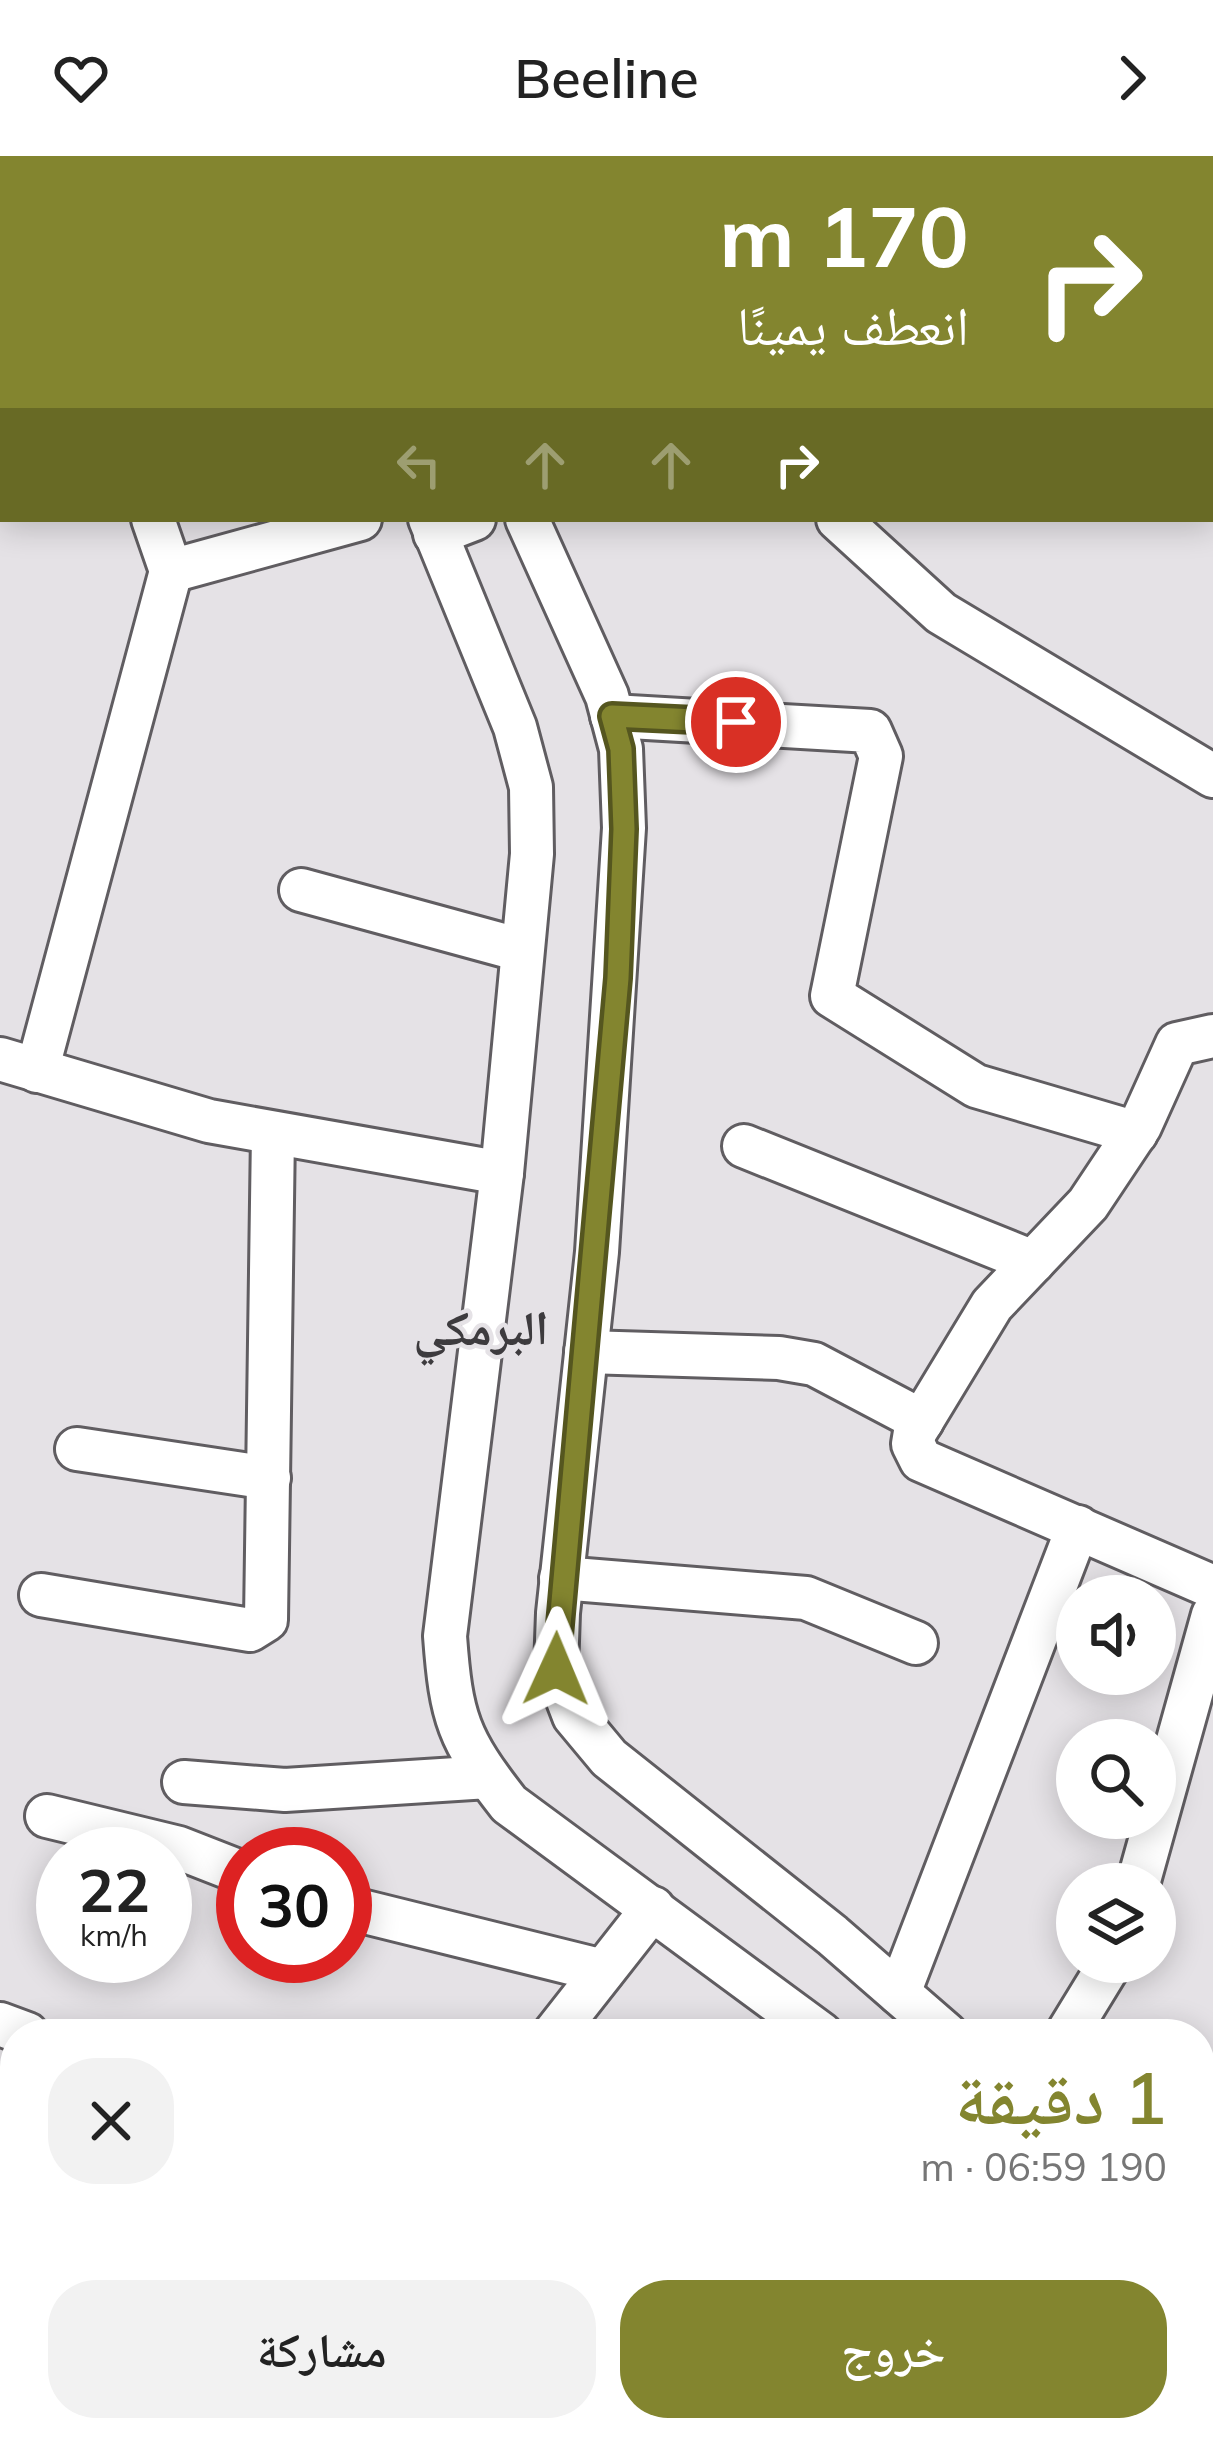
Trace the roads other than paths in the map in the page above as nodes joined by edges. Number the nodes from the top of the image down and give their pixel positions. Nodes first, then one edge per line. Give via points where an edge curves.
1 (154, 522) edge
2 (349, 522) edge
3 (528, 522) edge
4 (841, 522) edge
5 (447, 525) edge
6 (171, 571) junction
7 (612, 716) junction
8 (1213, 776) edge
9 (301, 890) dead end
10 (521, 950) junction
11 (1213, 1036) edge
12 (19, 1065) edge
13 (273, 1132) junction
14 (1136, 1132) junction
15 (744, 1146) dead end
16 (502, 1173) junction
17 (1033, 1262) junction
18 (586, 1352) junction
19 (922, 1421) junction
20 (76, 1449) dead end
21 (269, 1478) junction
22 (1078, 1527) junction
23 (561, 1578) junction
24 (1213, 1587) edge
25 (41, 1595) dead end
26 (1213, 1615) edge
27 (916, 1643) dead end
28 (488, 1777) junction
29 (184, 1782) dead end
30 (47, 1816) dead end
31 (216, 1863) edge
32 (1144, 1863) edge
33 (653, 1908) junction
34 (372, 1914) edge
35 (603, 1972) junction
36 (1098, 1983) edge
37 (899, 1993) junction
38 (566, 2019) edge
39 (801, 2019) edge
40 (929, 2019) edge
41 (1076, 2019) edge

1 - 6 street
2 - 6 street
3 - 7 street
4 - 8 street via 941,613
5 - 10 street via 531,788
6 - 12 street
7 - 14 street via 870,731 881,756 832,997 976,1086
7 - 18 street via 624,829
9 - 10 street
10 - 16 street
11 - 14 street via 1177,1044
12 - 13 street
13 - 16 street
13 - 21 street
14 - 17 street via 1088,1204
15 - 17 street
16 - 28 street via 445,1636 450,1705
17 - 19 street via 992,1305
18 - 19 street via 814,1364
18 - 23 street
19 - 22 street via 913,1444 921,1460
20 - 21 street
21 - 25 street via 261,1628
22 - 24 street
22 - 37 street
23 - 27 street via 806,1598
23 - 37 street via 556,1669 574,1716 609,1758
26 - 32 street
28 - 29 street via 285,1790
28 - 33 street via 509,1804
30 - 31 street
33 - 35 street
33 - 39 street
34 - 35 street
35 - 38 street
36 - 41 street
37 - 40 street

